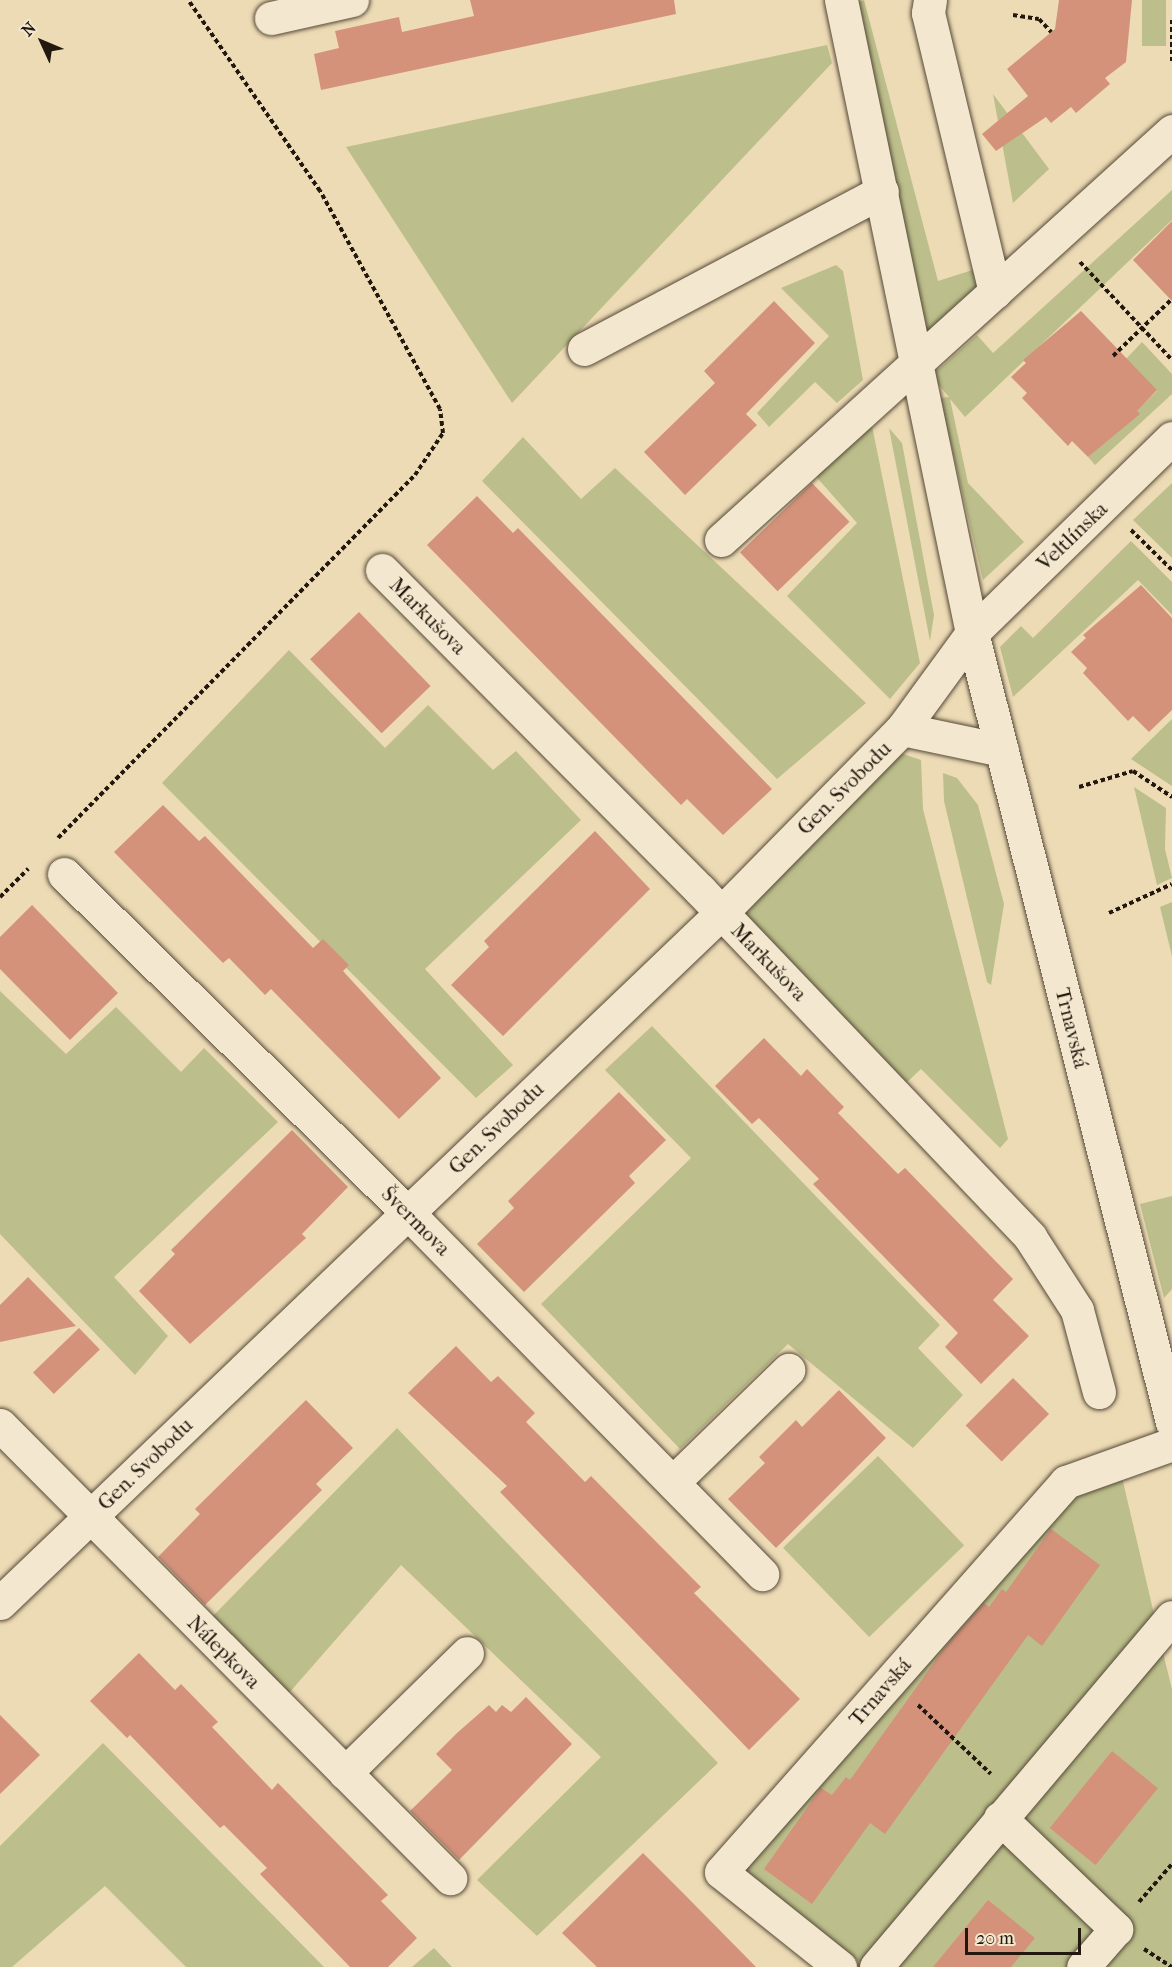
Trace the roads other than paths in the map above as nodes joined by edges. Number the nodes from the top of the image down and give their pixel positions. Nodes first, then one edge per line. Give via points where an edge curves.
1 (352, 0) edge
2 (841, 0) edge
3 (930, 0) edge
4 (271, 18) dead end
5 (1172, 131) edge
6 (882, 191) junction
7 (995, 292) junction
8 (584, 349) dead end
9 (918, 362) junction
10 (1172, 438) edge
11 (721, 540) dead end
12 (382, 570) dead end
13 (972, 633) junction
14 (902, 729) junction
15 (1002, 750) junction
16 (57, 860) road end
17 (722, 912) junction
18 (408, 1213) junction
19 (1165, 1355) edge
20 (788, 1370) dead end
21 (1098, 1392) dead end
22 (1172, 1422) edge
23 (0, 1425) edge
24 (1172, 1444) edge
25 (673, 1482) junction
26 (89, 1517) junction
27 (762, 1574) dead end
28 (0, 1603) edge
29 (1172, 1617) edge
30 (467, 1653) dead end
31 (345, 1773) junction
32 (1008, 1808) junction
33 (450, 1878) dead end
34 (840, 1967) edge
35 (876, 1967) edge
36 (1083, 1967) edge

1 - 4 street
2 - 6 street, Trnavská
3 - 7 street via 928,13
5 - 7 street
6 - 8 street
6 - 9 street, Trnavská
7 - 9 street
9 - 11 street
9 - 13 street, Trnavská
10 - 13 street, Veltlínska
12 - 17 street, Markušova
13 - 14 street, Gen. Svobodu
13 - 15 street, Trnavská
14 - 15 street
14 - 17 street, Gen. Svobodu
15 - 19 street, Trnavská
16 - 18 street, Švermova
17 - 18 street, Gen. Svobodu
17 - 21 street, Markušova via 1030,1237 1077,1310
18 - 25 street, Švermova
18 - 26 street, Gen. Svobodu
19 - 22 street, Trnavská
20 - 25 street
23 - 26 street, Nálepkova
24 - 34 street, Trnavská via 1066,1482 721,1872
25 - 27 street, Švermova
26 - 28 street, Gen. Svobodu
26 - 31 street, Nálepkova
29 - 32 street
30 - 31 street
31 - 33 street, Nálepkova
32 - 35 street
32 - 36 street via 1116,1929

